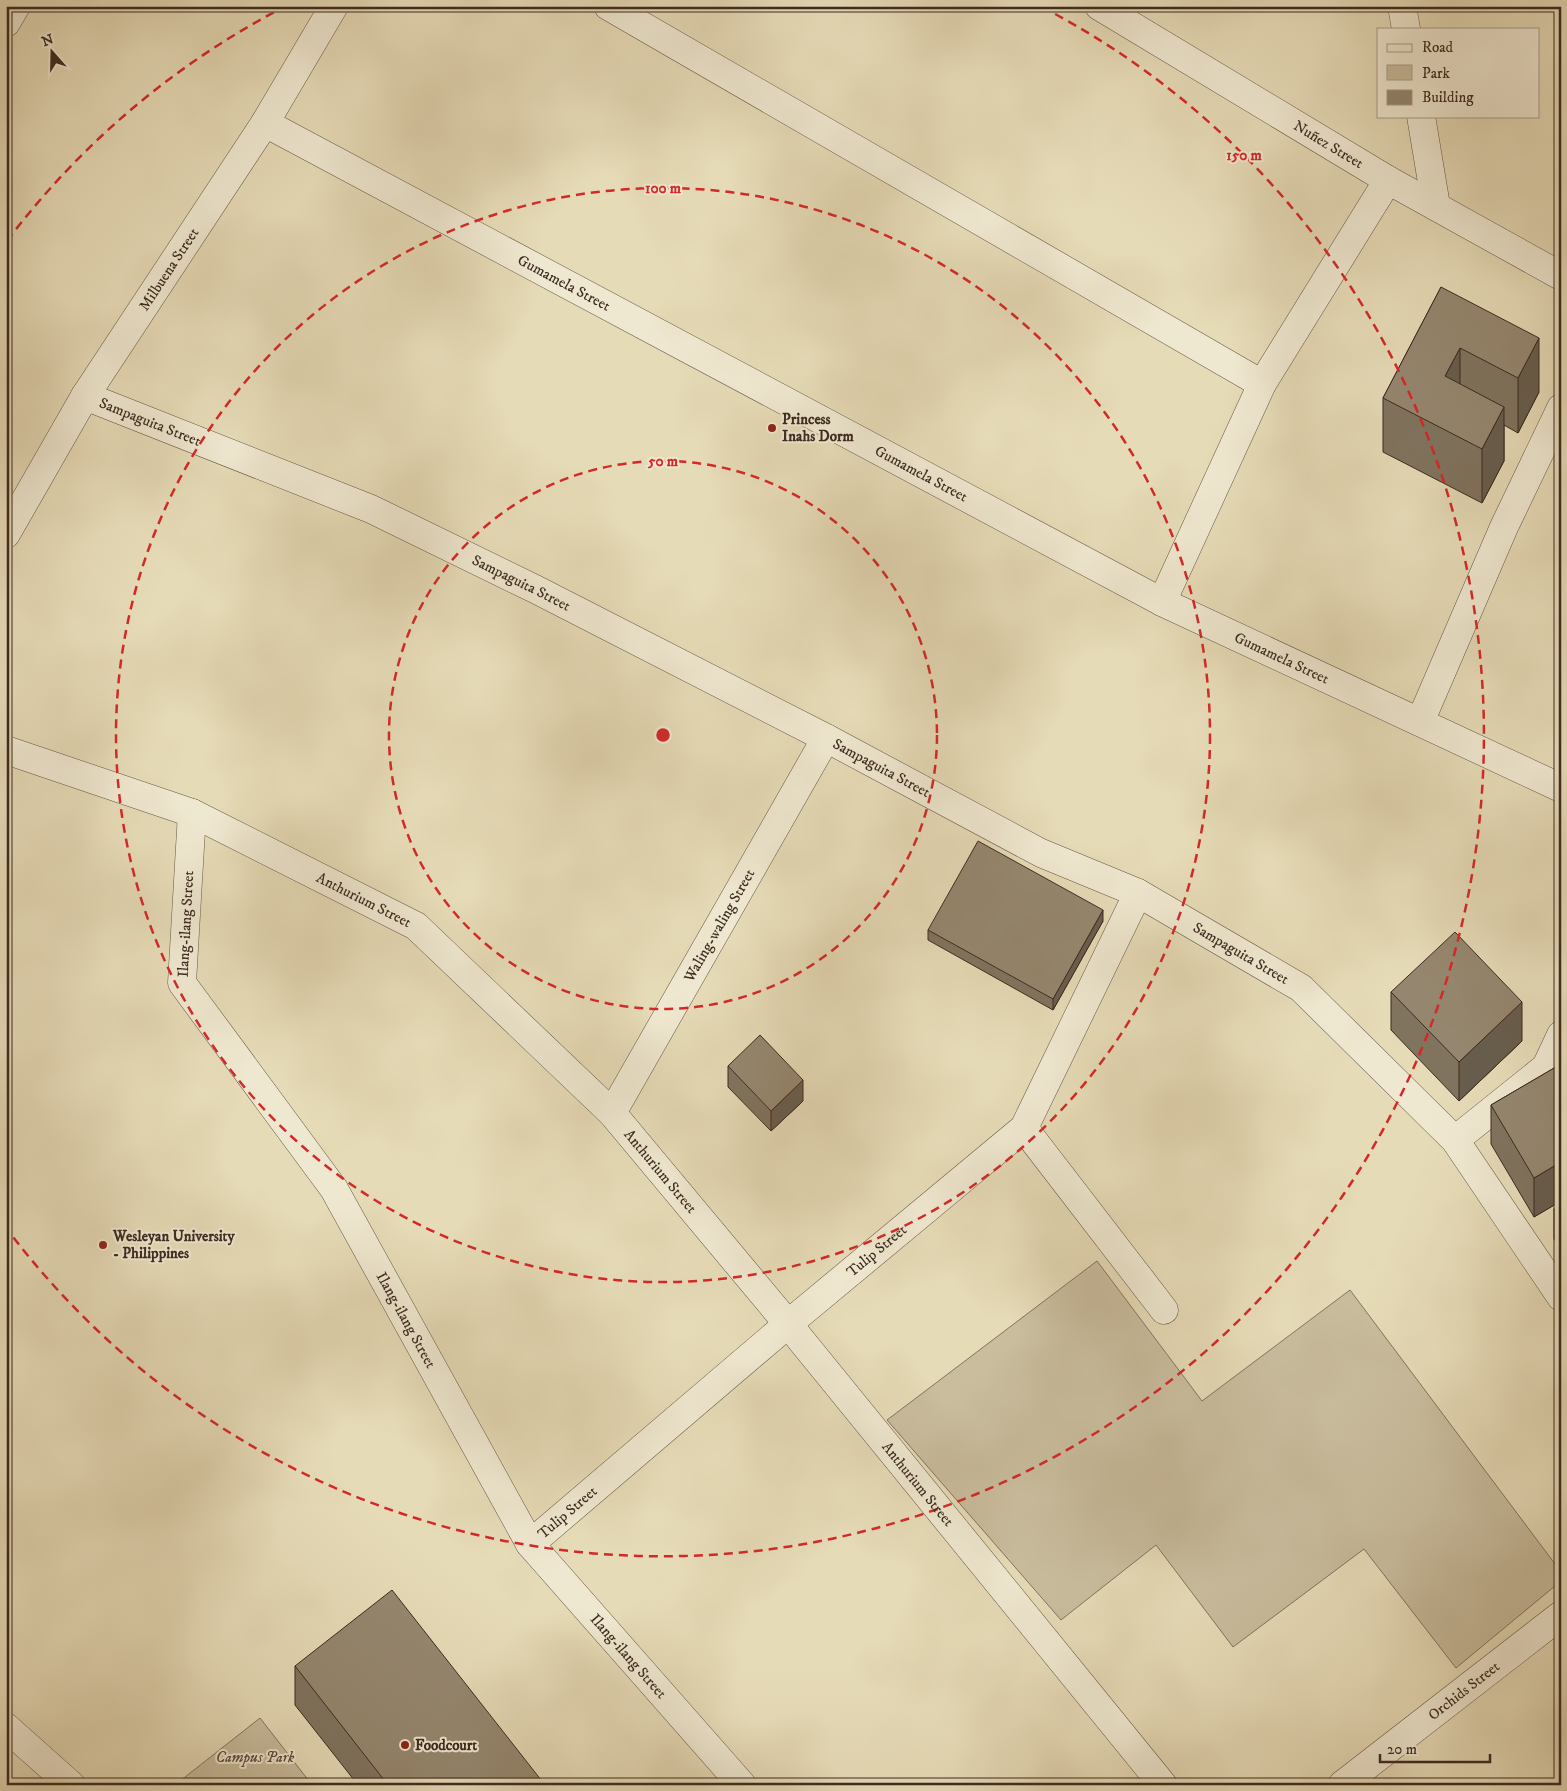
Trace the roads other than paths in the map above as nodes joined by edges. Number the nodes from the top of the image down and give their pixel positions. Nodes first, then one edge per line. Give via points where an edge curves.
1 (16, 6) edge
2 (334, 6) edge
3 (608, 6) edge
4 (1100, 6) edge
5 (1143, 6) edge
6 (1402, 6) edge
7 (6, 23) edge
8 (1406, 28) edge
9 (1148, 35) junction
10 (1421, 118) edge
11 (266, 123) junction
12 (1388, 180) junction
13 (1436, 206) junction
14 (1561, 276) edge
15 (1262, 384) junction
16 (85, 396) junction
17 (1561, 408) edge
18 (6, 534) edge
19 (1162, 602) junction
20 (1420, 722) junction
21 (826, 738) junction
22 (6, 750) edge
23 (1561, 788) edge
24 (192, 812) junction
25 (1138, 893) junction
26 (1561, 1035) edge
27 (612, 1114) junction
28 (1024, 1128) junction
29 (1455, 1140) junction
30 (1561, 1297) edge
31 (1164, 1310) dead end
32 (788, 1324) junction
33 (530, 1544) junction
34 (1561, 1615) edge
35 (6, 1727) edge
36 (72, 1785) edge
37 (742, 1785) edge
38 (1164, 1785) edge
39 (1342, 1785) edge

1 - 7 street
2 - 11 street, Milbuena Street
3 - 15 street
4 - 9 street, Nuñez Street
5 - 9 street
6 - 8 street
9 - 12 street, Nuñez Street
10 - 13 street
11 - 16 street, Milbuena Street
11 - 19 street, Gumamela Street
12 - 13 street, Nuñez Street
12 - 15 street
13 - 14 street, Nuñez Street
15 - 19 street
16 - 18 street, Milbuena Street
16 - 21 street, Sampaguita Street via 372,509
17 - 20 street via 1504,527
19 - 20 street, Gumamela Street
20 - 23 street, Gumamela Street
21 - 25 street, Sampaguita Street via 1041,853
21 - 27 street, Waling-waling Street
22 - 24 street, Anthurium Street
24 - 27 street, Anthurium Street via 416,926
24 - 33 street, Ilang-ilang Street via 182,982 334,1189
25 - 28 street, Tulip Street
25 - 29 street, Sampaguita Street via 1301,988
26 - 29 street via 1546,1067
27 - 32 street, Anthurium Street
28 - 31 street
28 - 32 street, Tulip Street
29 - 30 street, Sampaguita Street
32 - 33 street, Tulip Street
32 - 38 street, Anthurium Street
33 - 37 street, Ilang-ilang Street
34 - 39 street, Orchids Street
35 - 36 street

